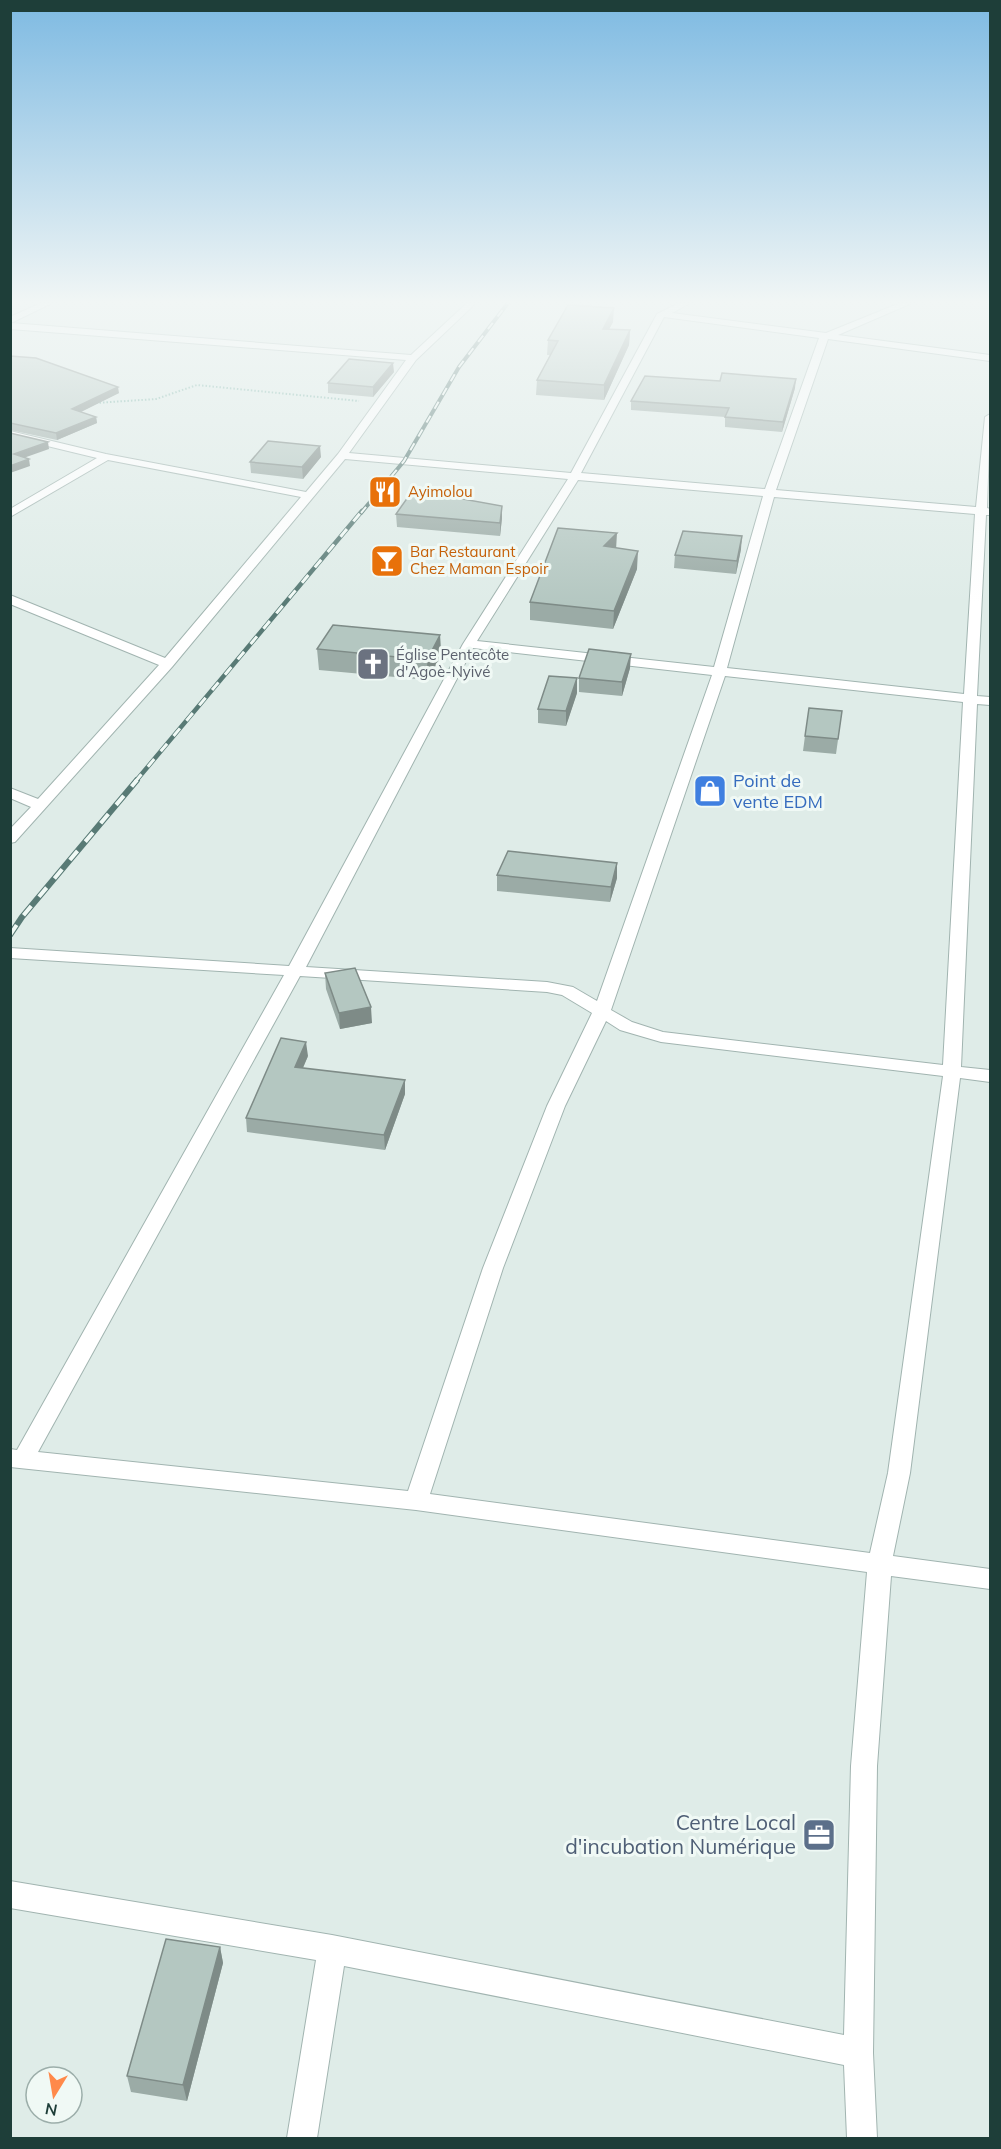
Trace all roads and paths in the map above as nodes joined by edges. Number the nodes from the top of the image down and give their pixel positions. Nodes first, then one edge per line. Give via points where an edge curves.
1 (378, 403) edge
2 (613, 403) edge
3 (801, 403) edge
4 (990, 417) edge
5 (10, 434) edge
6 (342, 456) junction
7 (106, 457) junction
8 (574, 477) junction
9 (770, 492) junction
10 (307, 495) junction
11 (986, 512) edge
12 (10, 514) edge
13 (10, 599) edge
14 (469, 644) junction
15 (167, 664) junction
16 (719, 673) junction
17 (970, 699) junction
18 (990, 701) edge
19 (10, 792) edge
20 (39, 805) junction
21 (10, 839) edge
22 (10, 953) edge
23 (295, 972) junction
24 (601, 1013) junction
25 (952, 1073) junction
26 (990, 1076) edge
27 (17, 1459) edge
28 (416, 1501) junction
29 (879, 1563) junction
30 (990, 1579) edge
31 (10, 1894) edge
32 (332, 1949) junction
33 (858, 2053) junction
34 (302, 2139) edge
35 (862, 2139) edge

1 - 6 street
2 - 8 street
3 - 9 street
4 - 11 street
5 - 7 street
6 - 8 street
6 - 10 street
7 - 10 street
7 - 12 street
8 - 9 street
8 - 14 street
9 - 11 street
9 - 16 street
10 - 15 street
11 - 17 street
13 - 15 street
14 - 16 street
14 - 23 street
15 - 20 street
16 - 17 street
16 - 24 street
17 - 18 street
17 - 25 street
19 - 20 street
20 - 21 street
22 - 23 street
23 - 24 street via 548,987 567,991
23 - 27 street
24 - 25 street via 661,1037
24 - 28 street via 556,1106 493,1268
25 - 26 street
25 - 29 street via 899,1473
27 - 28 street
28 - 29 street
29 - 30 street
29 - 33 street via 864,1766
31 - 32 street
32 - 33 street
32 - 34 street
33 - 35 street

